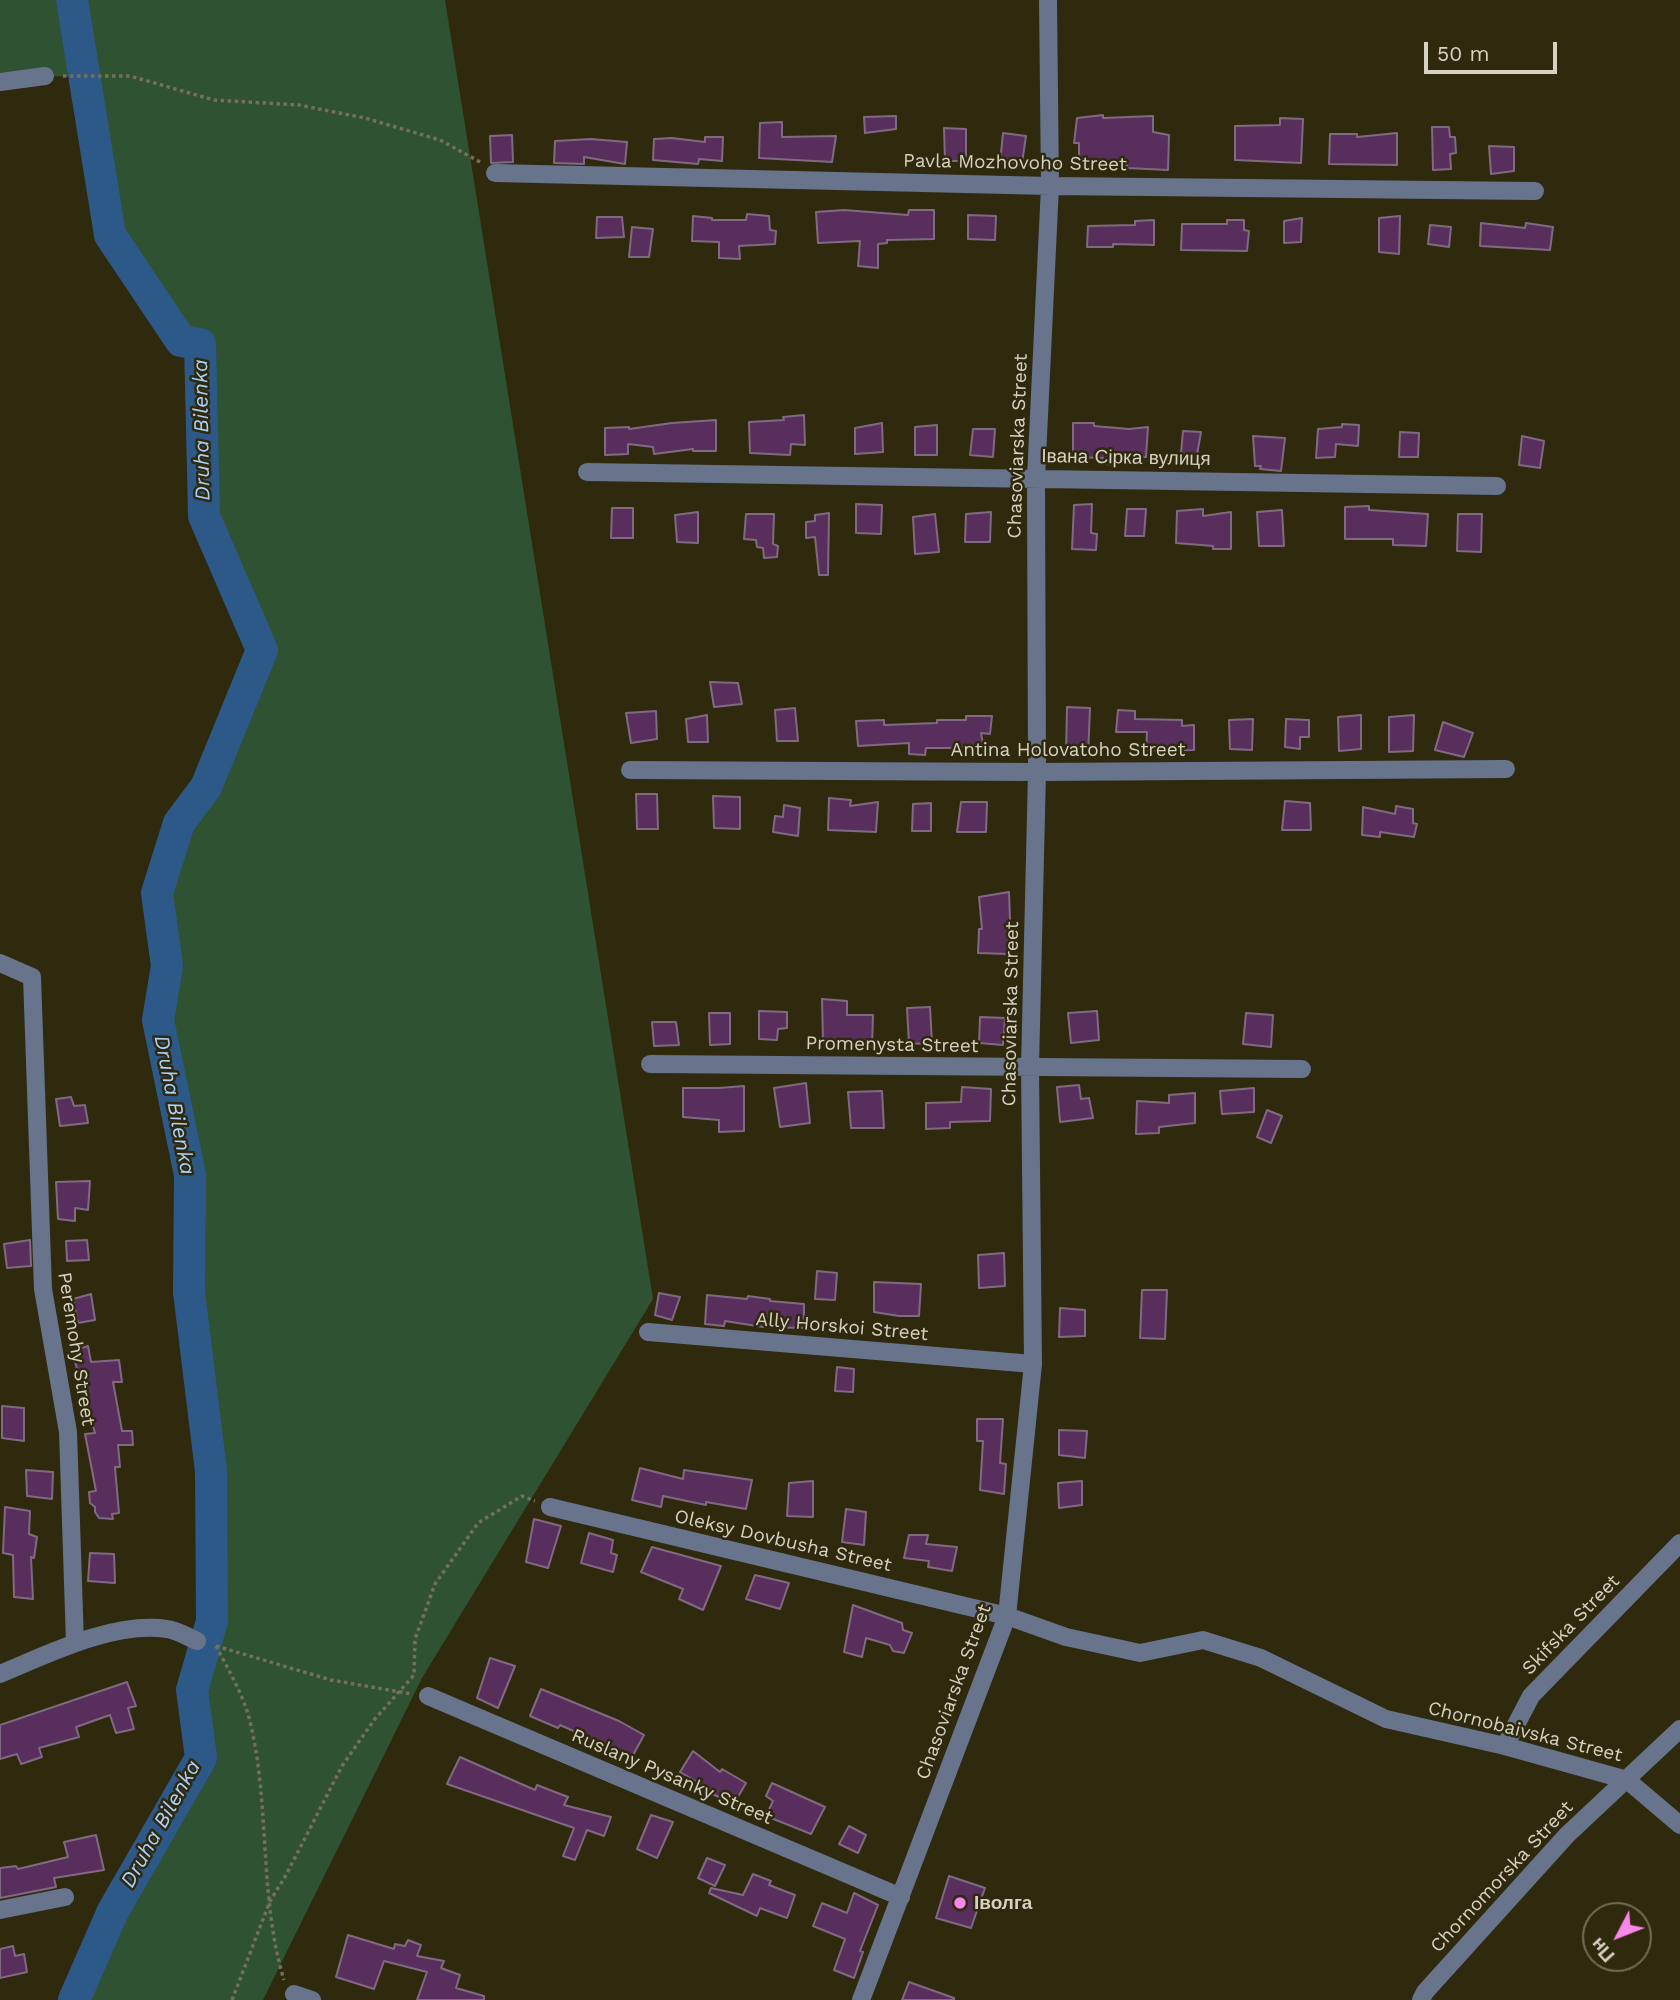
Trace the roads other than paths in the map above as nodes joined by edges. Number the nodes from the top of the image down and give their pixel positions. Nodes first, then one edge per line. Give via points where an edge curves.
1 (1048, 0) edge
2 (45, 76) road end
3 (0, 82) edge
4 (495, 173) road end
5 (1050, 186) junction
6 (1535, 191) dead end
7 (587, 472) dead end
8 (1036, 478) junction
9 (1497, 486) dead end
10 (1506, 769) dead end
11 (630, 771) dead end
12 (1037, 772) junction
13 (0, 963) edge
14 (650, 1064) dead end
15 (1030, 1068) junction
16 (1302, 1069) dead end
17 (648, 1332) dead end
18 (1033, 1364) junction
19 (550, 1507) road end
20 (1680, 1543) edge
21 (1007, 1616) junction
22 (197, 1641) dead end
23 (75, 1643) junction
24 (0, 1674) edge
25 (428, 1696) road end
26 (1386, 1719) joint
27 (1680, 1729) edge
28 (1505, 1746) junction
29 (1627, 1780) junction
30 (1680, 1825) edge
31 (65, 1897) dead end
32 (901, 1897) junction
33 (0, 1910) edge
34 (294, 1994) road end
35 (312, 2000) edge
36 (861, 2000) edge
37 (1420, 2000) edge

1 - 5 street, Chasoviarska Street
2 - 3 street
4 - 5 street, Pavla Mozhovoho Street
5 - 6 street, Pavla Mozhovoho Street
5 - 8 street, Chasoviarska Street
7 - 8 street, Івана Сірка вулиця
8 - 9 street, Івана Сірка вулиця
8 - 12 street, Chasoviarska Street
10 - 12 street, Antina Holovatoho Street
11 - 12 street, Antina Holovatoho Street
12 - 15 street, Chasoviarska Street
13 - 23 street, Peremohy Street via 32,977 43,1289 68,1432
14 - 15 street, Promenysta Street
15 - 16 street, Promenysta Street
15 - 18 street, Chasoviarska Street
17 - 18 street, Ally Horskoi Street
18 - 21 street, Chasoviarska Street
19 - 21 street, Oleksy Dovbusha Street
20 - 28 street, Skifska Street via 1531,1696
21 - 26 street, Oleksy Dovbusha Street via 1066,1637 1140,1653 1203,1640 1261,1658
21 - 32 street, Chasoviarska Street
22 - 23 street via 167,1629 141,1629
23 - 24 street
25 - 32 street, Ruslany Pysanky Street
26 - 28 street, Chornobaivska Street
27 - 29 street, Chornomorska Street
28 - 29 street, Chornobaivska Street
29 - 30 street, Chornobaivska Street
29 - 37 street, Chornomorska Street via 1567,1835
31 - 33 street
32 - 36 street, Chasoviarska Street
34 - 35 street

